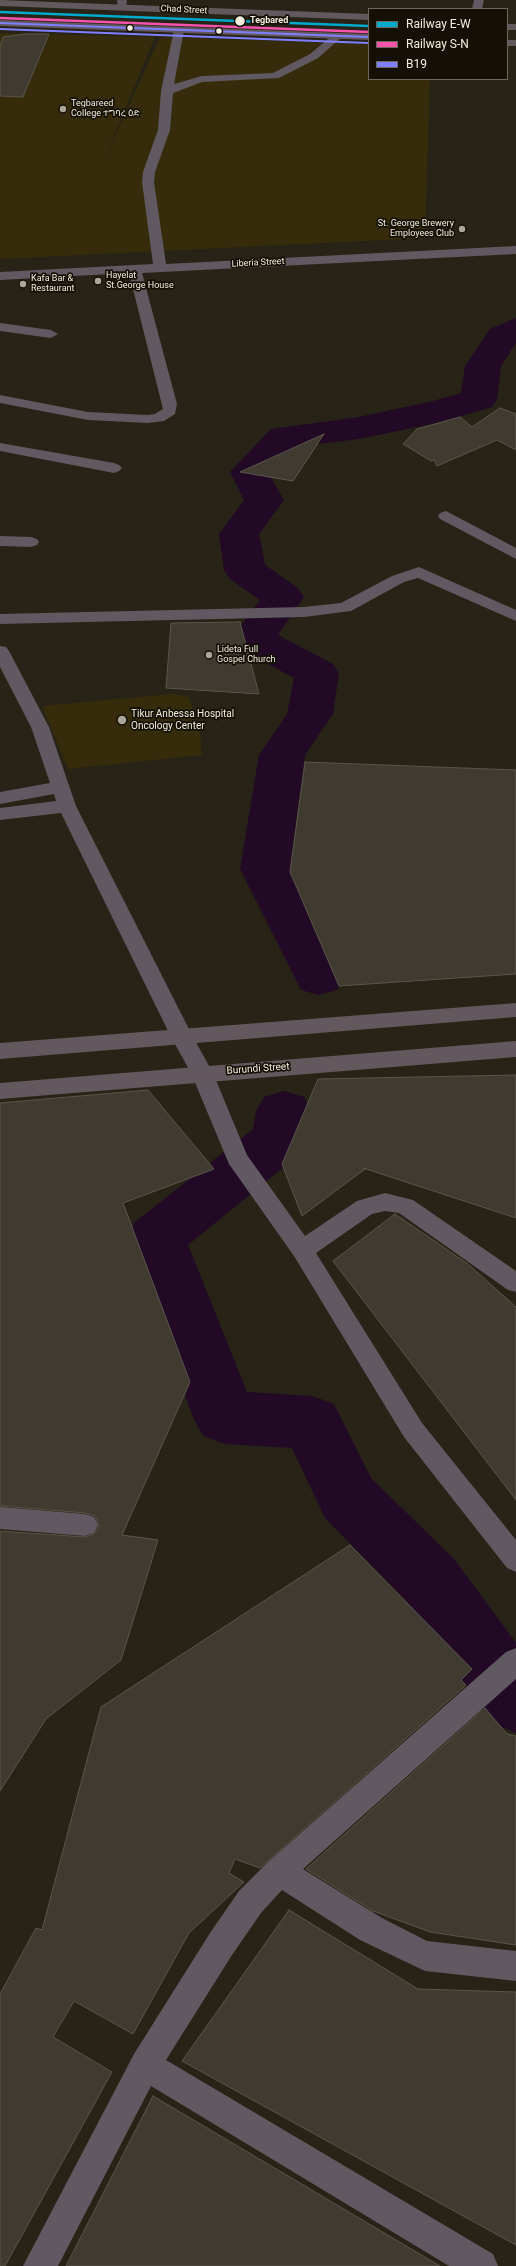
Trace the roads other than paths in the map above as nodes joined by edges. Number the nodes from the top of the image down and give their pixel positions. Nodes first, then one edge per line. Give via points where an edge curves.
1 (0, 3) edge
2 (122, 4) edge
3 (0, 8) edge
4 (368, 17) edge
5 (0, 18) edge
6 (368, 22) edge
7 (0, 23) edge
8 (179, 30) junction
9 (368, 33) edge
10 (338, 36) junction
11 (368, 37) edge
12 (167, 91) junction
13 (516, 250) edge
14 (160, 268) junction
15 (135, 270) junction
16 (0, 276) edge
17 (0, 327) edge
18 (51, 334) dead end
19 (0, 399) edge
20 (0, 447) edge
21 (114, 468) dead end
22 (446, 516) dead end
23 (0, 541) edge
24 (31, 542) dead end
25 (516, 554) edge
26 (516, 616) edge
27 (0, 619) edge
28 (0, 651) edge
29 (60, 787) junction
30 (0, 798) edge
31 (67, 806) junction
32 (0, 814) edge
33 (516, 1010) edge
34 (182, 1037) junction
35 (516, 1049) edge
36 (0, 1051) edge
37 (202, 1073) junction
38 (0, 1091) edge
39 (302, 1250) junction
40 (516, 1283) edge
41 (0, 1518) edge
42 (84, 1525) dead end
43 (516, 1560) edge
44 (516, 1661) edge
45 (279, 1871) junction
46 (516, 1966) edge
47 (145, 2065) junction
48 (40, 2266) edge
49 (481, 2266) edge

1 - 2 main road, Chad Street
2 - 4 main road, Chad Street
3 - 6 main road, Chad Street
5 - 9 main road, Chad Street
7 - 8 main road, Chad Street
8 - 10 main road, Chad Street
8 - 12 street
10 - 11 main road, Chad Street
10 - 12 street via 314,56 275,76 202,79
12 - 14 street via 164,130 148,182
13 - 14 street, Liberia Street
14 - 15 street, Liberia Street
15 - 16 street, Liberia Street
15 - 19 street via 170,411 159,418 148,419 88,416
17 - 18 street
20 - 21 street
22 - 25 street
23 - 24 street
26 - 27 street via 419,572 398,579 345,606 304,612
28 - 29 street via 40,727
29 - 30 street
29 - 31 street
31 - 32 street
31 - 34 street
33 - 34 main road
34 - 36 main road
34 - 37 street
35 - 37 main road, Burundi Street
37 - 38 main road, Burundi Street
37 - 39 street via 237,1158
39 - 40 street via 365,1207 385,1202 405,1206
39 - 43 street via 413,1430
41 - 42 street
44 - 45 street
45 - 46 street via 371,1929 425,1956
45 - 47 street via 250,1902 225,1938
47 - 48 street
47 - 49 street

